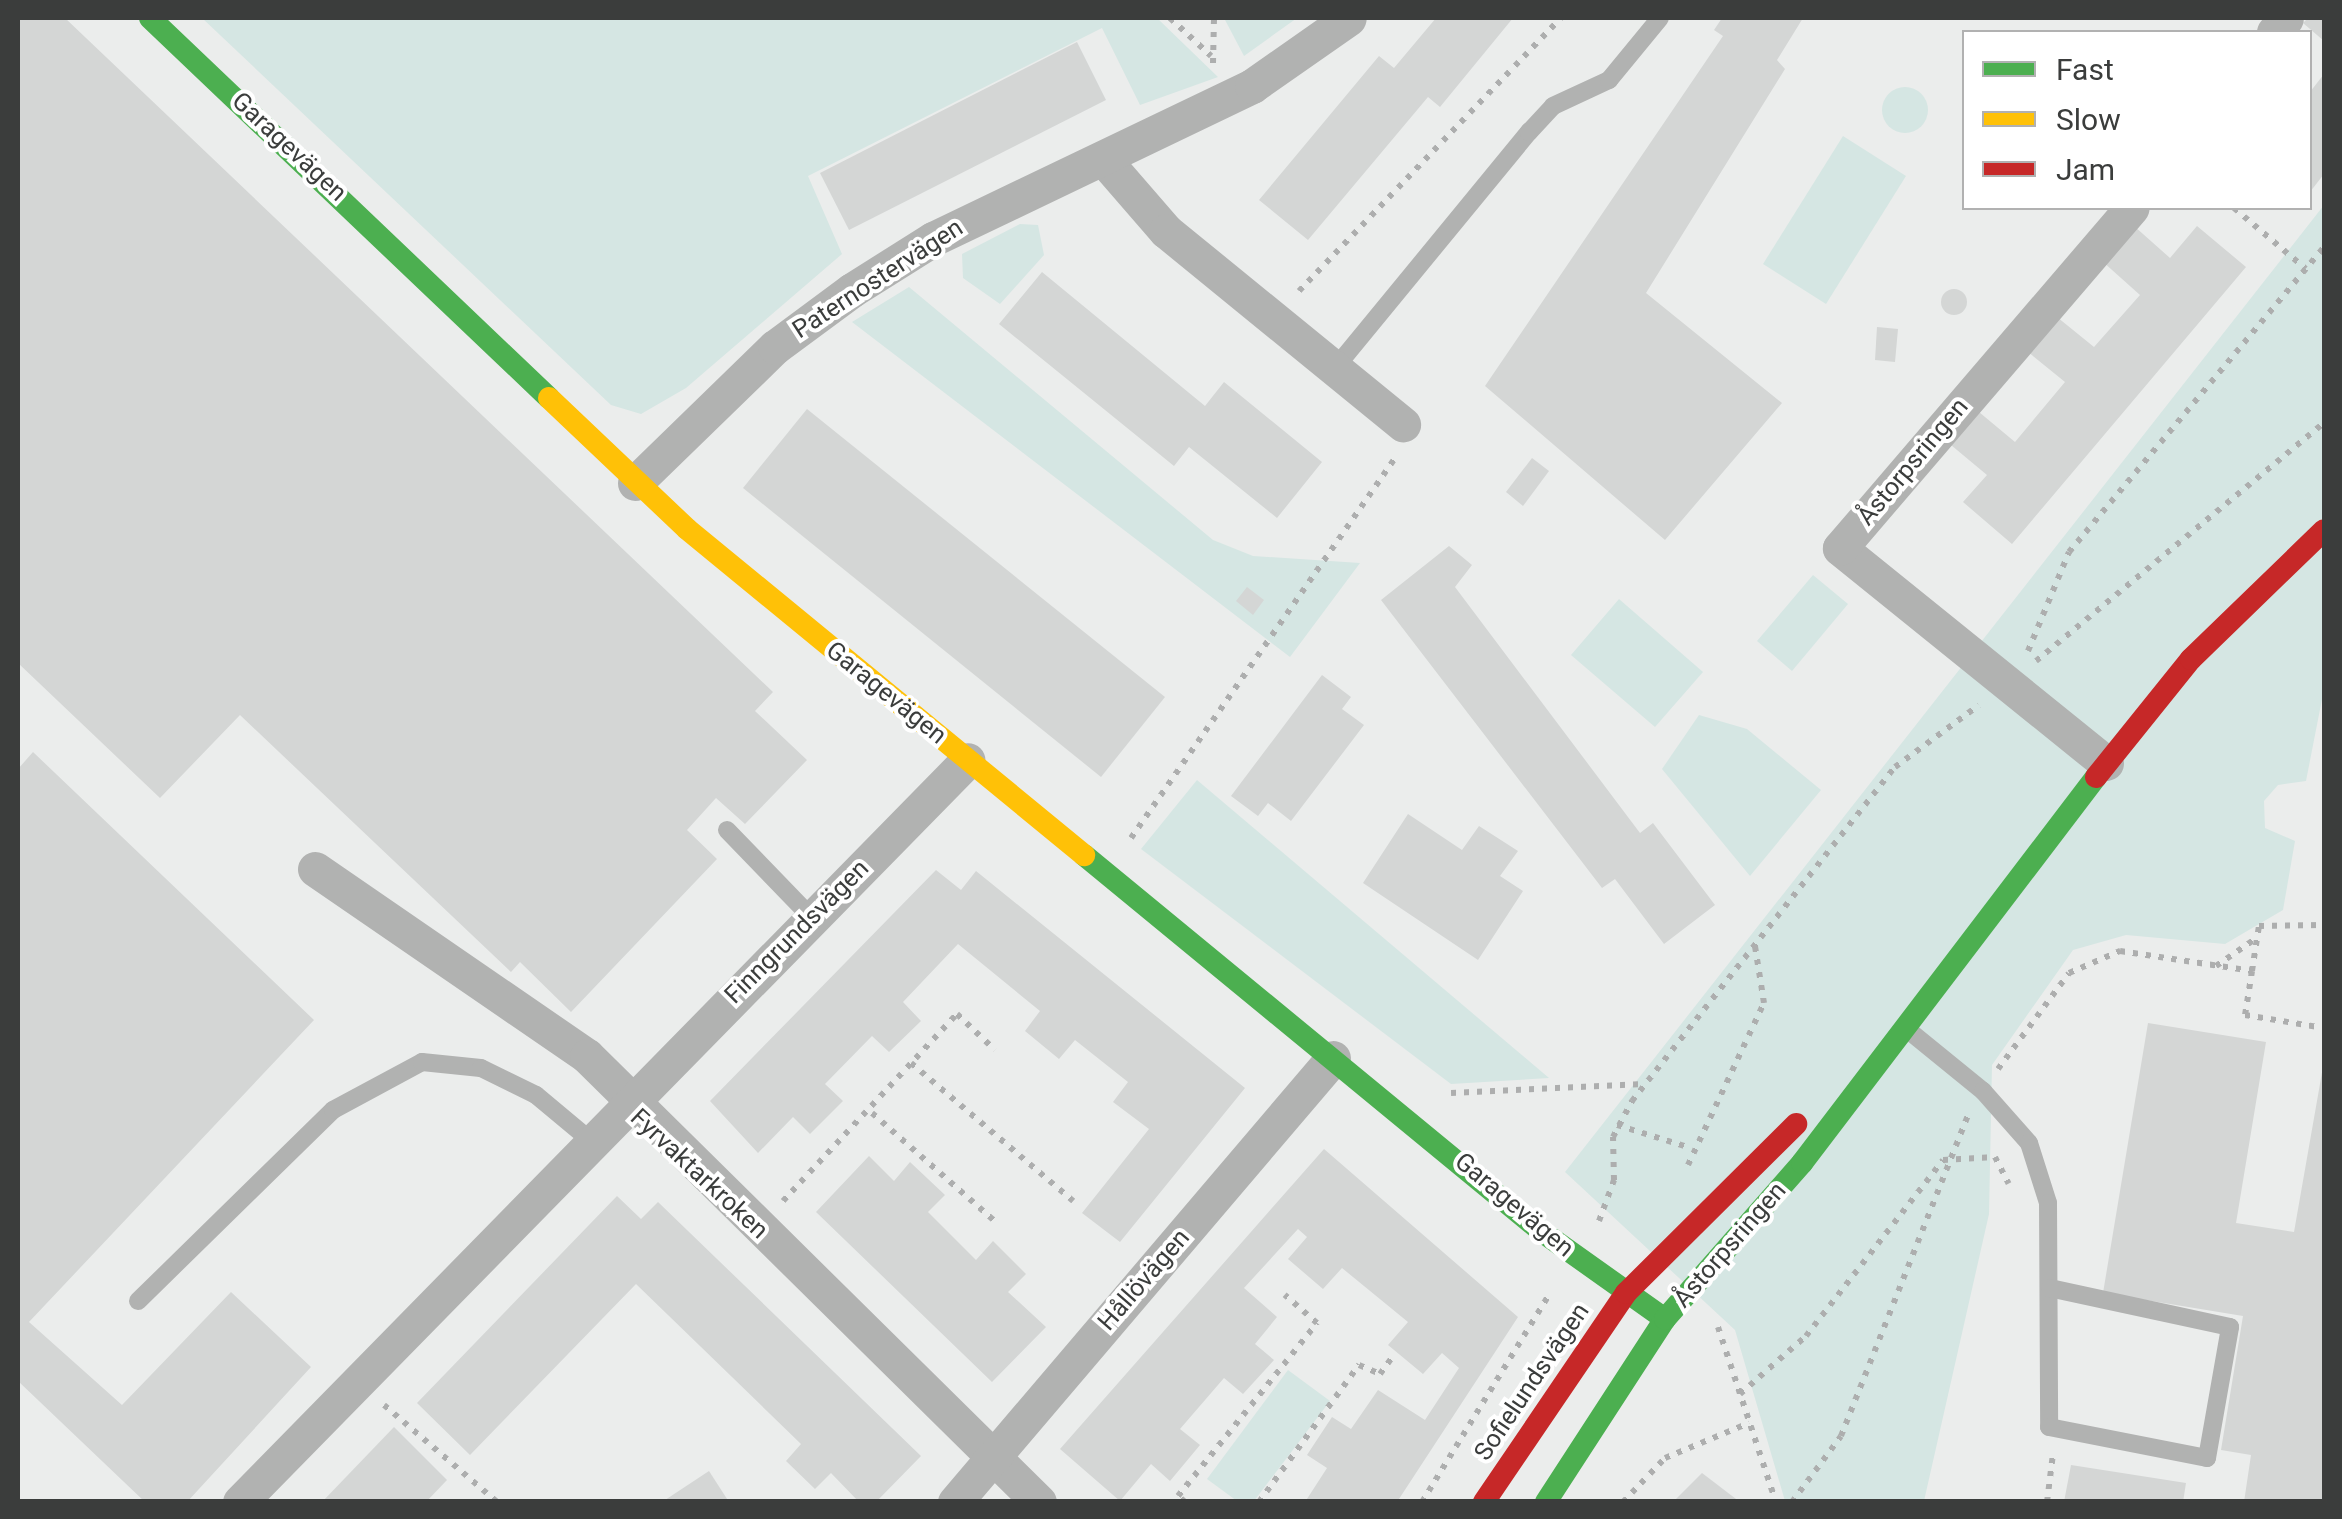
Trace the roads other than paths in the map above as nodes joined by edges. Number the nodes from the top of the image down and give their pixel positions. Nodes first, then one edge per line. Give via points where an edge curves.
1 (150, 18) edge
2 (1349, 18) edge
3 (1660, 18) edge
4 (1106, 163) junction
5 (2128, 210) edge
6 (1335, 368) junction
7 (1403, 424) road end
8 (635, 482) junction
9 (2324, 530) edge
10 (968, 760) junction
11 (2106, 763) junction
12 (728, 830) dead end
13 (315, 870) dead end
14 (810, 916) junction
15 (1904, 1027) junction
16 (1332, 1058) junction
17 (626, 1105) junction
18 (590, 1140) junction
19 (2050, 1288) junction
20 (1626, 1293) junction
21 (138, 1301) dead end
22 (1665, 1319) junction
23 (993, 1457) junction
24 (240, 1502) edge
25 (955, 1502) edge
26 (1038, 1502) edge
27 (1484, 1502) edge
28 (1546, 1502) edge

1 - 8 street, Garagevägen
2 - 4 street, Paternostervägen via 1252,86
3 - 6 lane via 1609,80 1553,106
4 - 6 street via 1166,230
4 - 8 street, Paternostervägen via 932,238 812,316
5 - 11 street, Åstorpsringen via 1840,548
6 - 7 street
8 - 10 street, Garagevägen
9 - 11 street, Åstorpsringen via 2191,660
10 - 14 street, Finngrundsvägen
10 - 16 street, Garagevägen
11 - 15 street, Åstorpsringen
12 - 14 lane
13 - 17 street via 586,1056
14 - 17 street, Finngrundsvägen
15 - 19 lane via 2010,1119 2042,1184
15 - 20 street, Åstorpsringen
15 - 22 street, Åstorpsringen via 1802,1163
16 - 20 street, Garagevägen
16 - 23 street, Hållövägen
17 - 18 street, Fyrvaktarkroken
17 - 23 street, Fyrvaktarkroken
18 - 21 lane via 536,1095 482,1068 422,1062 334,1110
18 - 24 street, Fyrvaktarkroken
19 - 19 lane via 2049,1428 2207,1458 2230,1327
20 - 22 street, Garagevägen
20 - 27 street, Sofielundsvägen
22 - 28 street
23 - 25 street, Hållövägen
23 - 26 street, Fyrvaktarkroken

